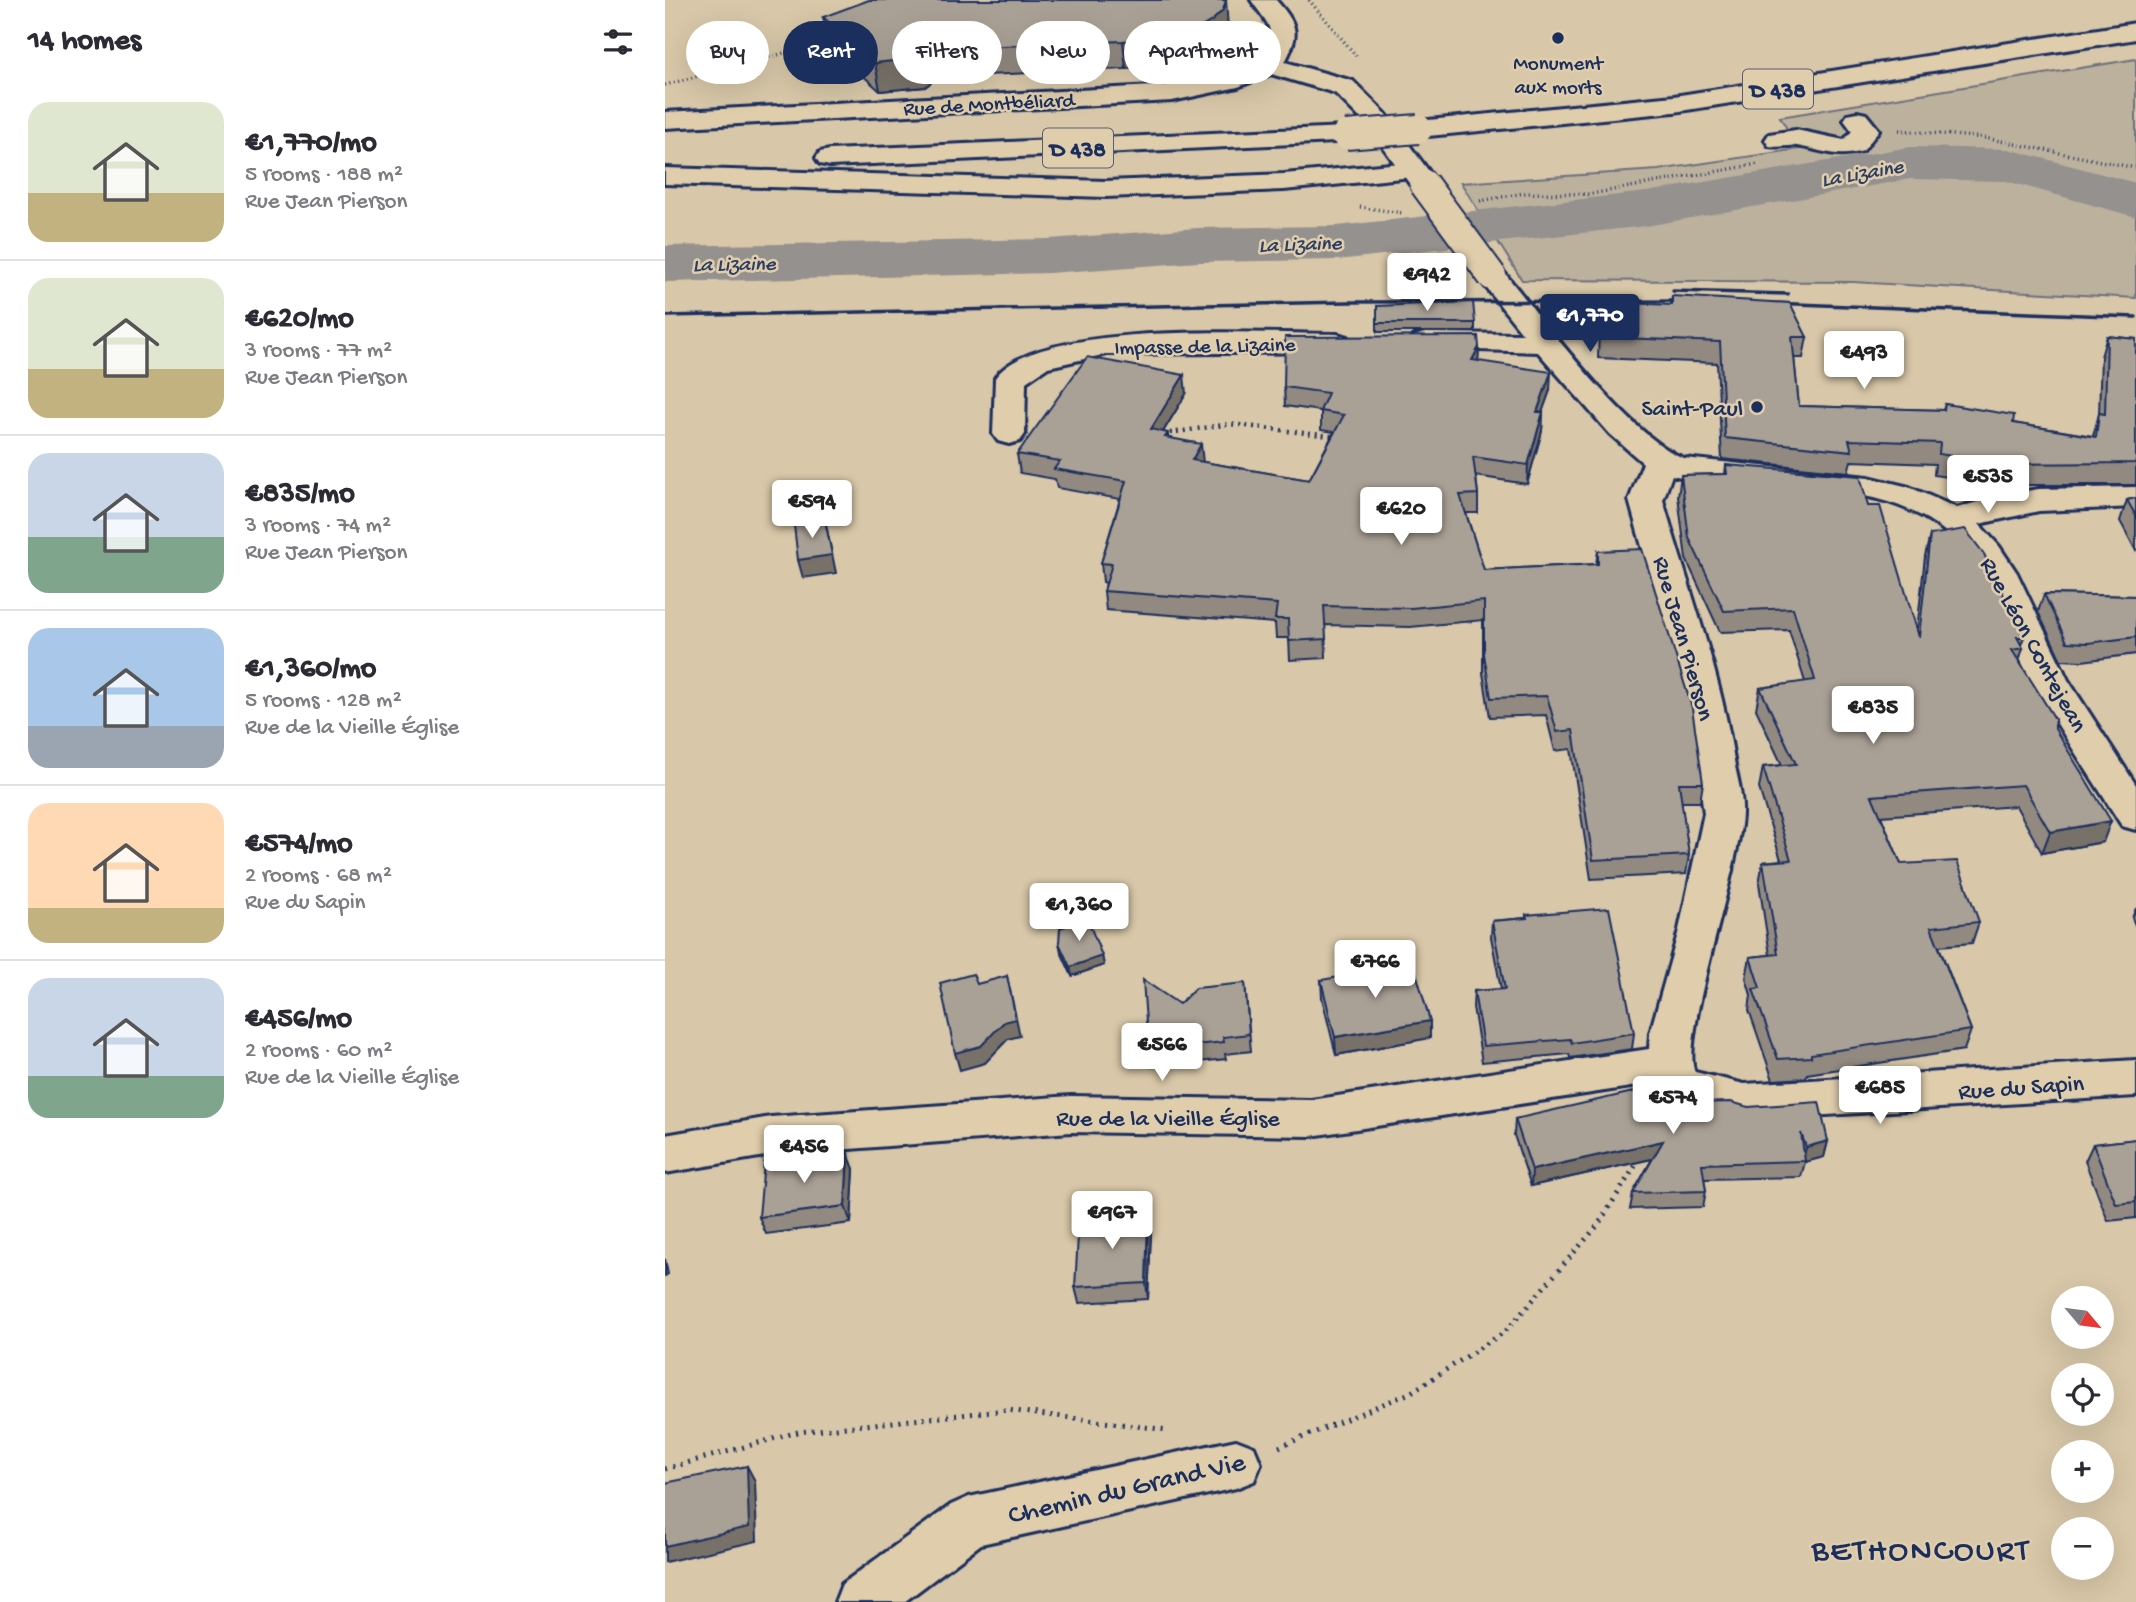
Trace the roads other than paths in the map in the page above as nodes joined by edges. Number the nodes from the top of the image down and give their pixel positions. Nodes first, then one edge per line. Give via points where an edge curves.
1 (1263, 0) edge
2 (2136, 31) edge
3 (1281, 45) edge
4 (1281, 69) edge
5 (1215, 84) edge
6 (665, 120) edge
7 (1861, 125) road end
8 (1779, 140) dead end
9 (665, 163) edge
10 (665, 176) edge
11 (1418, 177) junction
12 (1545, 343) junction
13 (1009, 434) dead end
14 (1661, 460) junction
15 (2136, 497) edge
16 (1954, 520) junction
17 (2136, 816) edge
18 (1669, 1064) junction
19 (2136, 1078) edge
20 (665, 1154) edge
21 (1235, 1464) road end
22 (861, 1602) edge

1 - 3 street via 1282,22
2 - 9 street, D 438, bridge via 1674,104 1418,129 1016,151
4 - 11 street via 1344,87 1377,120
5 - 6 street, Rue de Montbéliard via 1172,93
7 - 8 street via 1854,146
10 - 11 street via 1106,189
11 - 12 street, bridge
12 - 13 street, Impasse de la Lizaine via 1107,345 1038,360 1011,379
12 - 14 street via 1635,441
14 - 16 street, Rue Léon Contejean via 1728,475 1855,484 1909,497
14 - 18 street, Rue Jean Pierson via 1646,500 1711,727 1723,813 1699,930 1671,1033
15 - 16 street via 2039,500
16 - 17 street, Rue Léon Contejean via 1982,548 2011,592 2049,680
18 - 19 street, Rue du Sapin via 1681,1086 1744,1102
18 - 20 street, Rue de la Vieille Église via 1311,1118 1071,1114 771,1136
21 - 22 street, Chemin du Grand Vie via 969,1522

